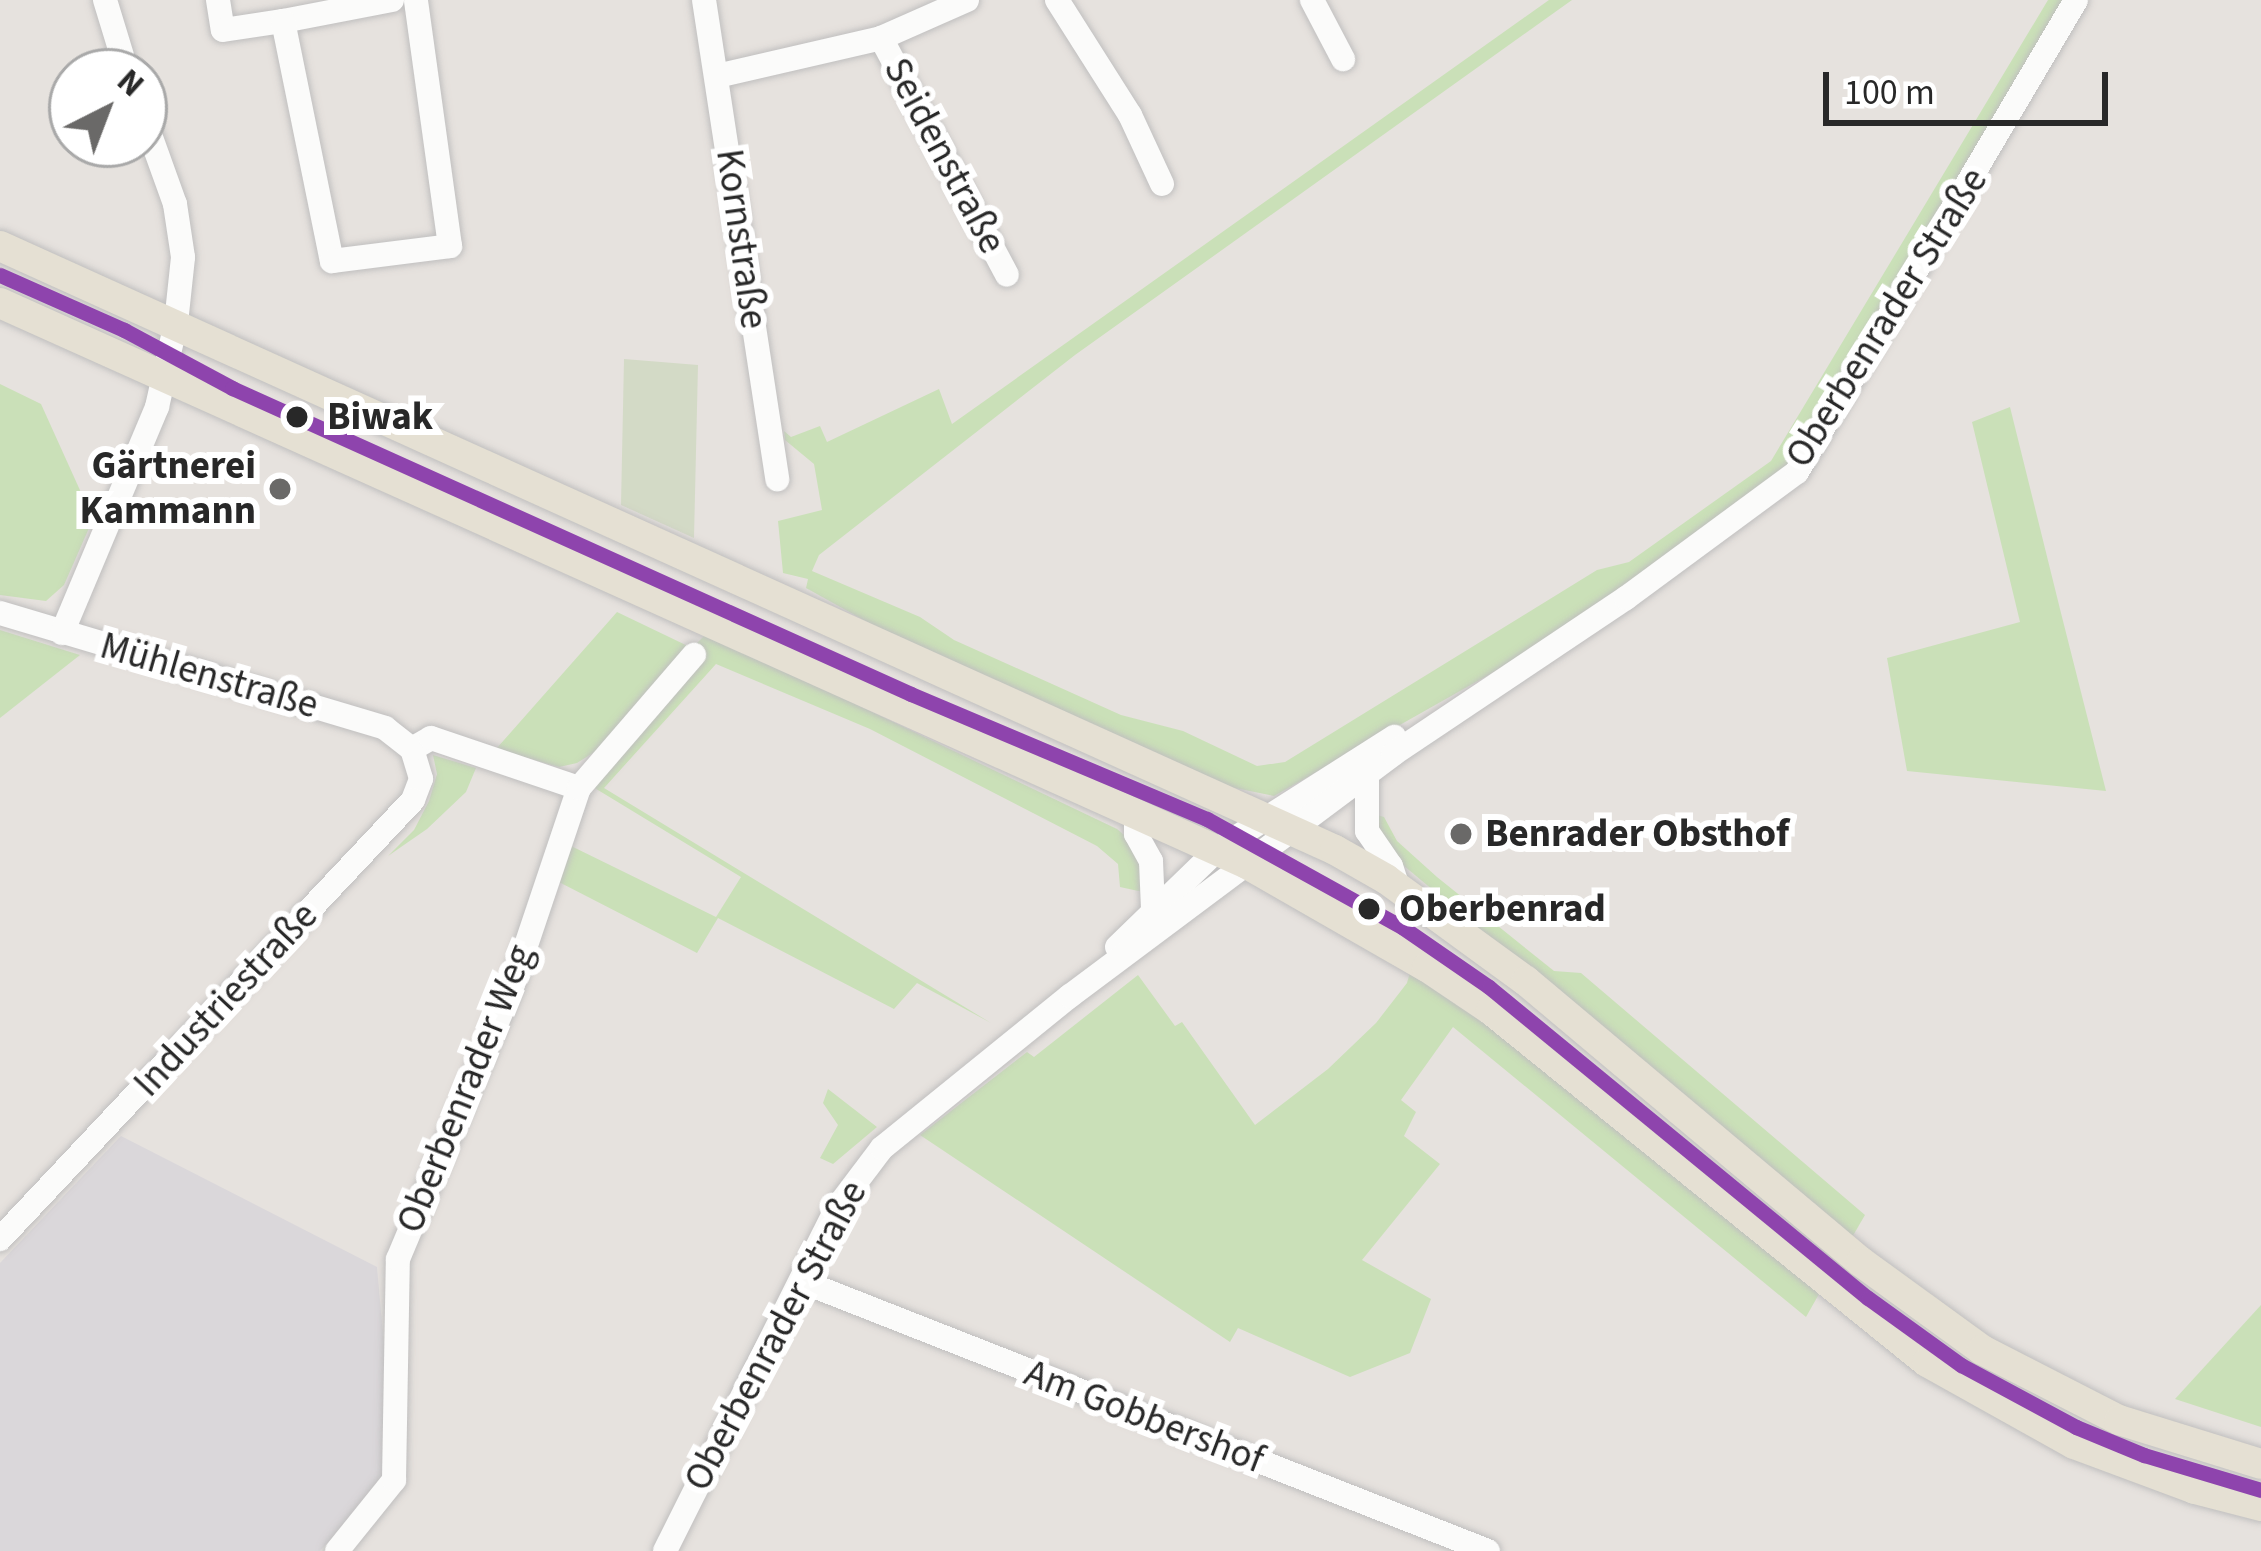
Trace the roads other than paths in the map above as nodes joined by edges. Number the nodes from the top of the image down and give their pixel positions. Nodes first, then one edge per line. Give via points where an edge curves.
1 (105, 0) edge
2 (218, 0) edge
3 (392, 0) edge
4 (416, 0) edge
5 (704, 0) edge
6 (967, 0) edge
7 (1057, 0) edge
8 (1312, 0) edge
9 (2076, 0) edge
10 (283, 21) junction
11 (881, 38) junction
12 (120, 48) edge
13 (1342, 58) dead end
14 (717, 76) junction
15 (162, 168) edge
16 (1162, 184) dead end
17 (0, 246) edge
18 (1007, 275) dead end
19 (0, 303) edge
20 (176, 323) junction
21 (163, 377) junction
22 (777, 479) dead end
23 (0, 613) edge
24 (62, 633) junction
25 (694, 655) dead end
26 (1520, 664) junction
27 (412, 748) junction
28 (1367, 776) junction
29 (579, 788) junction
30 (1136, 813) junction
31 (1281, 823) junction
32 (1218, 849) junction
33 (1247, 864) junction
34 (1397, 888) junction
35 (1153, 909) junction
36 (1070, 996) junction
37 (0, 1239) edge
38 (801, 1282) junction
39 (2261, 1464) edge
40 (2261, 1506) edge
41 (337, 1551) edge
42 (665, 1551) edge
43 (1487, 1551) edge

1 - 12 street
2 - 10 street via 223,30
3 - 10 street
4 - 10 street via 450,246 332,261
5 - 14 street, Kornstraße
6 - 11 street, Seidenstraße
7 - 16 street via 1130,115
8 - 13 street
9 - 26 street, Oberbenrader Straße via 1797,472 1626,598
11 - 14 street, Seidenstraße
11 - 18 street, Seidenstraße
14 - 22 street, Kornstraße
15 - 20 street via 183,257
17 - 20 main road
19 - 21 main road
20 - 21 street
20 - 31 main road
21 - 24 street
21 - 30 main road
23 - 24 street, Mühlenstraße
24 - 27 street, Mühlenstraße via 385,728
25 - 29 street, Oberbenrader Weg
26 - 28 street, Oberbenrader Straße
26 - 31 street, Oberbenrader Straße via 1467,689
27 - 29 street via 431,738
27 - 37 street, Industriestraße via 422,779 413,800
28 - 31 street, Oberbenrader Straße
28 - 34 street via 1366,831
29 - 41 street, Oberbenrader Weg via 513,983 398,1259 394,1480
30 - 32 main road
30 - 35 street via 1136,834 1151,861
31 - 32 street, Oberbenrader Straße
31 - 33 street, Oberbenrader Straße
31 - 34 main road
32 - 33 main road
32 - 35 street, Oberbenrader Straße
33 - 36 street, Oberbenrader Straße
33 - 40 main road via 1491,1010 1927,1362 2074,1444
34 - 39 main road via 1526,981 1861,1262 1982,1350 2120,1420
35 - 36 street, Oberbenrader Straße
36 - 38 street, Oberbenrader Straße via 882,1148 836,1209
38 - 42 street, Oberbenrader Straße
38 - 43 street, Am Gobbershof

